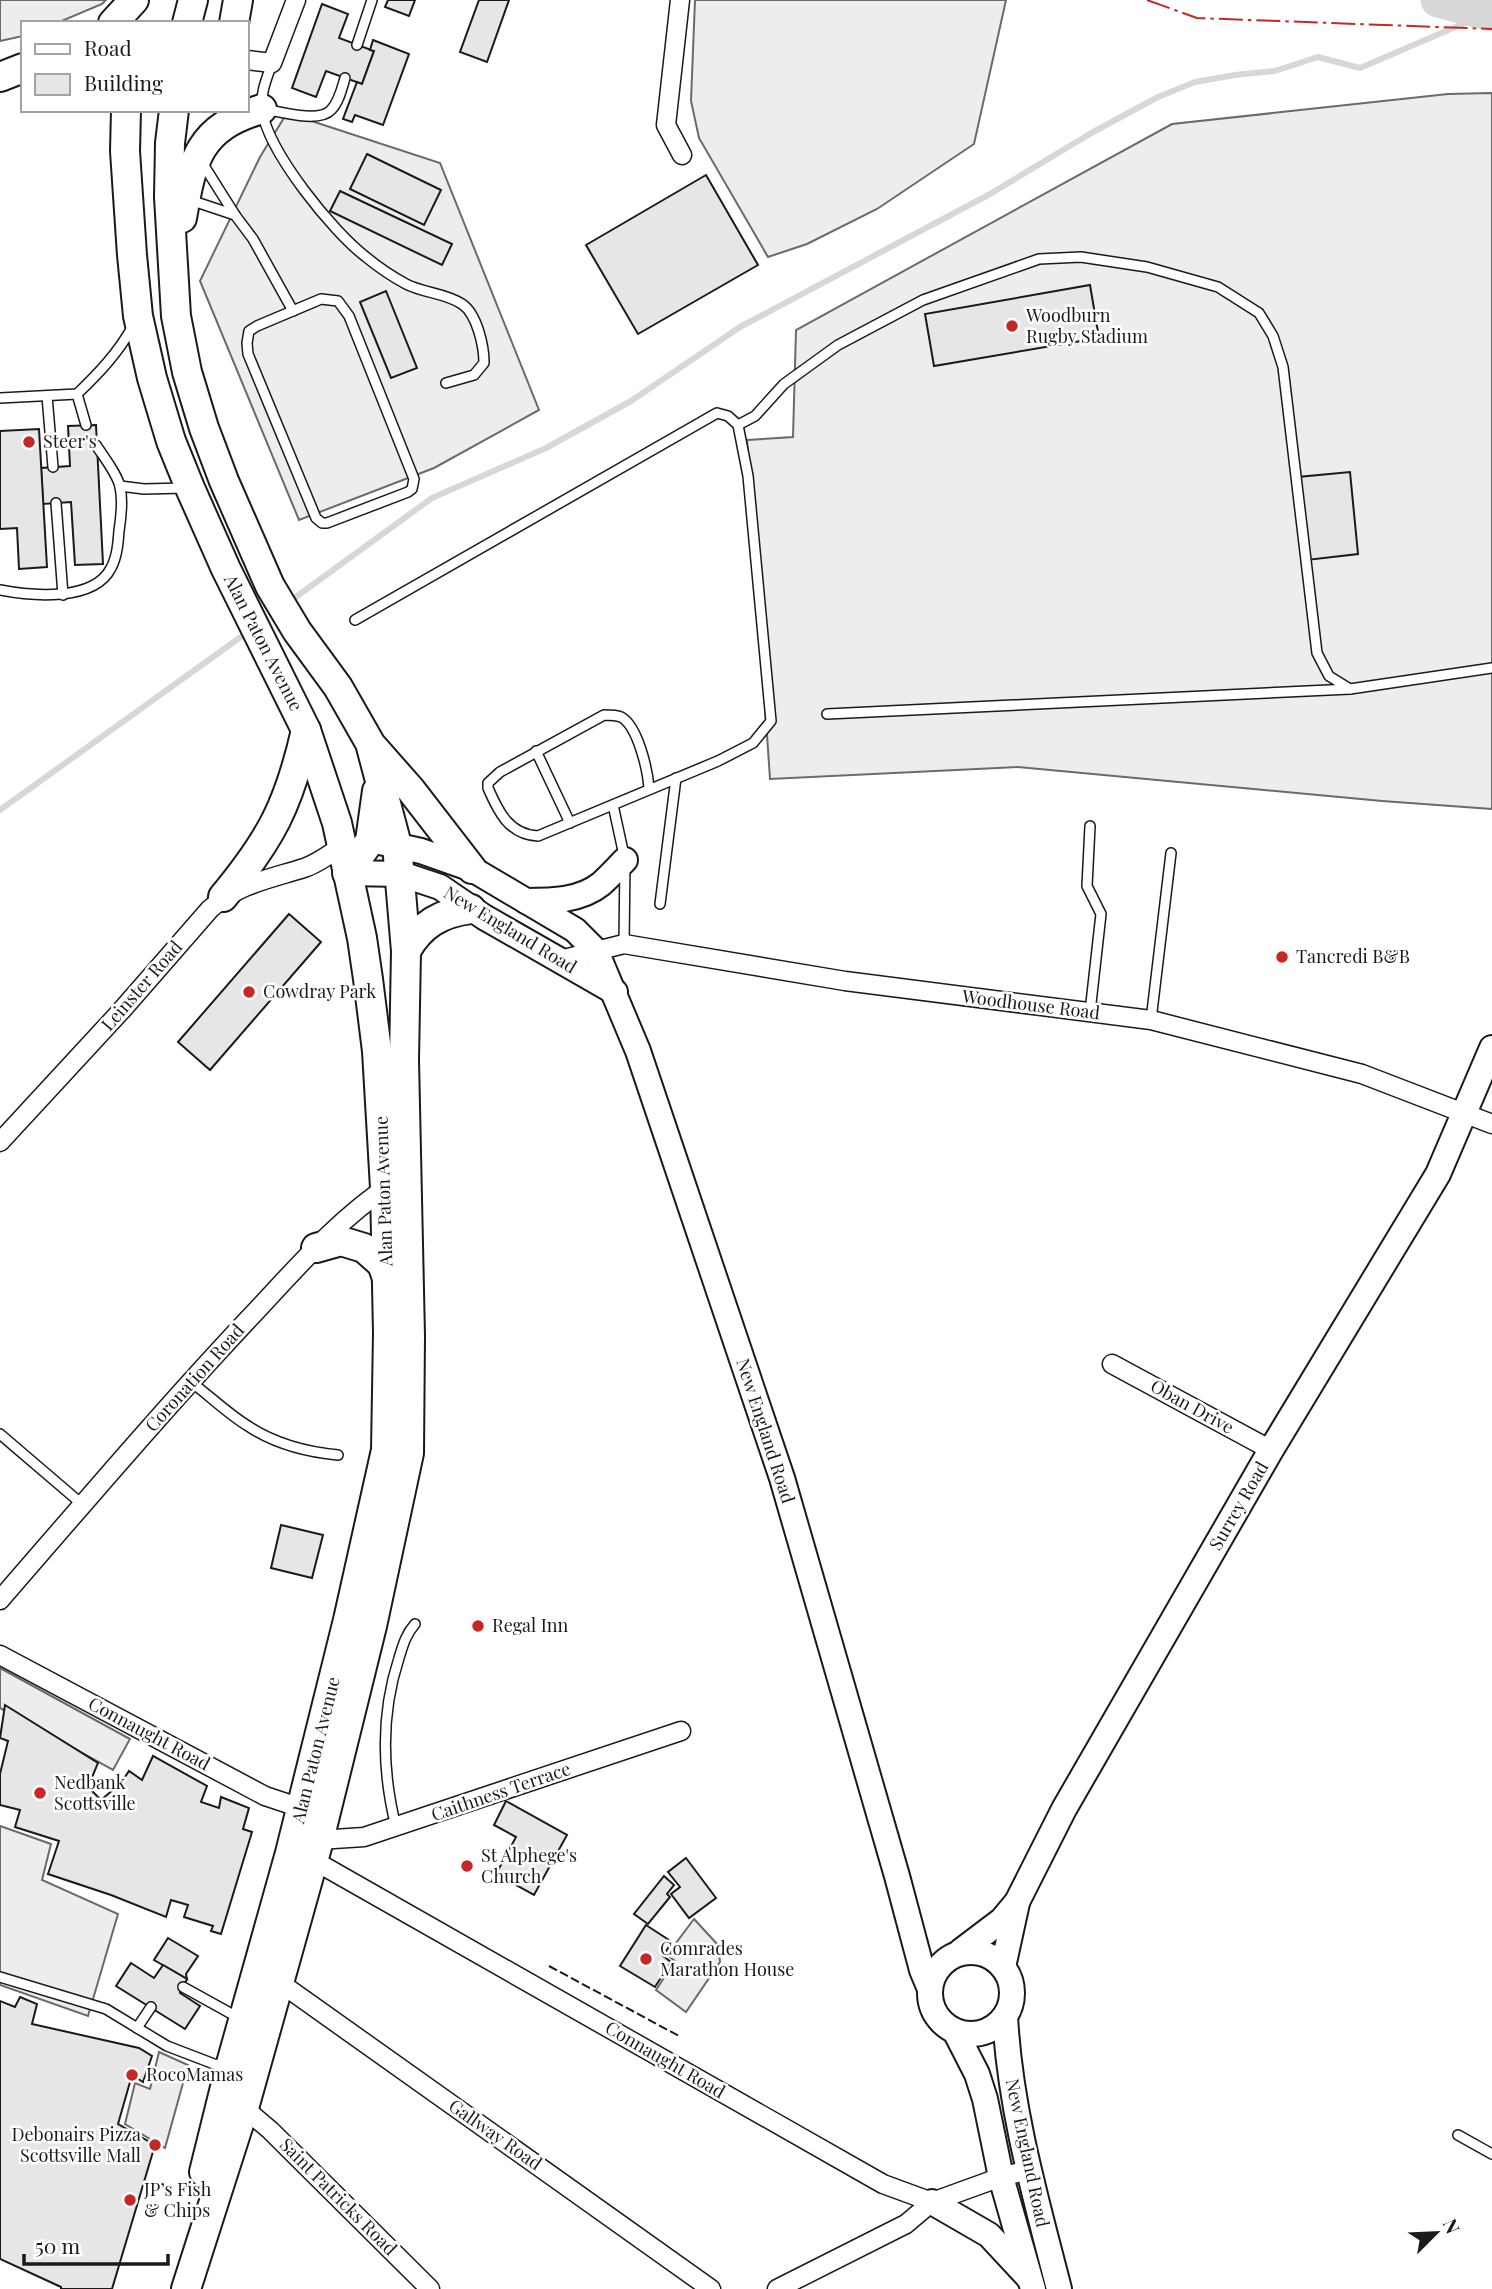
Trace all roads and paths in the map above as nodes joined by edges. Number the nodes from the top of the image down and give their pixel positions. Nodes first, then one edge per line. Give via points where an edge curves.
1 (137, 0) edge
2 (193, 0) edge
3 (238, 0) edge
4 (296, 0) edge
5 (372, 0) edge
6 (680, 0) edge
7 (115, 21) edge
8 (135, 21) edge
9 (188, 21) edge
10 (234, 21) edge
11 (357, 45) dead end
12 (248, 60) edge
13 (272, 63) junction
14 (21, 69) edge
15 (21, 76) edge
16 (0, 78) edge
17 (345, 78) dead end
18 (262, 109) junction
19 (105, 112) edge
20 (126, 112) edge
21 (174, 112) edge
22 (125, 151) junction
23 (682, 156) dead end
24 (198, 157) junction
25 (185, 198) junction
26 (235, 215) junction
27 (173, 275) junction
28 (293, 311) junction
29 (138, 316) junction
30 (446, 383) dead end
31 (76, 394) junction
32 (47, 396) junction
33 (0, 398) edge
34 (86, 425) dead end
35 (738, 425) junction
36 (96, 444) dead end
37 (53, 467) dead end
38 (120, 486) junction
39 (190, 488) junction
40 (56, 503) dead end
41 (0, 590) edge
42 (63, 595) junction
43 (355, 620) dead end
44 (1492, 668) edge
45 (1350, 689) junction
46 (827, 714) dead end
47 (306, 730) junction
48 (370, 743) junction
49 (536, 751) junction
50 (676, 778) junction
51 (649, 789) junction
52 (613, 805) junction
53 (570, 823) junction
54 (1090, 826) dead end
55 (384, 843) junction
56 (1171, 853) dead end
57 (344, 860) junction
58 (625, 860) junction
59 (307, 867) junction
60 (472, 869) junction
61 (401, 874) junction
62 (223, 897) junction
63 (525, 901) junction
64 (660, 904) dead end
65 (471, 909) junction
66 (624, 944) junction
67 (406, 951) junction
68 (596, 951) junction
69 (560, 960) junction
70 (615, 992) junction
71 (1090, 1012) junction
72 (1151, 1020) junction
73 (1492, 1048) edge
74 (1465, 1112) junction
75 (1492, 1124) edge
76 (0, 1142) edge
77 (396, 1181) junction
78 (316, 1248) junction
79 (387, 1280) junction
80 (1112, 1364) dead end
81 (191, 1382) junction
82 (0, 1434) edge
83 (1271, 1450) junction
84 (338, 1455) dead end
85 (83, 1505) junction
86 (0, 1600) edge
87 (415, 1624) dead end
88 (0, 1655) edge
89 (681, 1731) dead end
90 (301, 1808) junction
91 (396, 1827) junction
92 (316, 1850) junction
93 (897, 1876) junction
94 (1017, 1902) junction
95 (957, 1953) junction
96 (1003, 1967) junction
97 (0, 1977) edge
98 (279, 1982) junction
99 (183, 1987) dead end
100 (930, 1989) junction
101 (151, 2007) dead end
102 (1005, 2016) junction
103 (244, 2021) junction
104 (137, 2028) junction
105 (956, 2031) junction
106 (230, 2067) junction
107 (244, 2108) junction
108 (1458, 2135) dead end
109 (1492, 2154) edge
110 (1028, 2170) junction
111 (1001, 2177) junction
112 (932, 2203) junction
113 (1032, 2284) edge
114 (171, 2289) edge
115 (186, 2289) edge
116 (430, 2289) edge
117 (711, 2289) edge
118 (777, 2289) edge
119 (1059, 2289) edge

1 - 7 main road
1 - 8 main road
2 - 9 main road
3 - 10 main road
4 - 13 street
5 - 11 lane
6 - 23 street via 666,124
12 - 13 street
13 - 18 lane
14 - 16 main road
15 - 16 main road
17 - 18 lane via 330,112 316,117
18 - 24 main road via 218,129
18 - 30 lane via 290,170 364,256 409,286 462,304 469,311 484,363 474,374
19 - 22 main road
20 - 22 main road, Alan Paton Avenue
21 - 27 main road, Alan Paton Avenue via 169,197
22 - 29 main road, Alan Paton Avenue
24 - 25 main road
24 - 26 lane
25 - 26 lane
25 - 27 main road
26 - 28 lane
27 - 48 main road, Alan Paton Avenue via 183,349 224,481 270,586
28 - 28 lane via 321,299 338,301 344,308 414,474 408,492 327,523 316,517 248,354 249,331
29 - 31 lane via 109,363
29 - 39 main road, Alan Paton Avenue via 171,441
31 - 32 lane
31 - 34 lane
32 - 33 lane
32 - 37 lane
35 - 43 lane via 717,413
35 - 45 lane via 755,416 784,384 838,345 923,300 1039,259 1081,257 1147,267 1217,287 1259,313 1273,336 1283,367 1317,653 1329,676
35 - 50 lane via 748,476 771,721 753,743
36 - 38 lane
38 - 39 lane
38 - 42 lane via 117,551 111,570 90,586
39 - 47 main road, Alan Paton Avenue
40 - 42 lane
41 - 42 lane
44 - 45 lane
45 - 46 lane
47 - 57 main road, Alan Paton Avenue via 331,799
47 - 62 main road via 283,808 267,840
48 - 55 main road, Alan Paton Avenue
48 - 60 main road
49 - 51 lane via 604,715 617,715 639,745
49 - 53 lane
49 - 53 lane via 488,783 491,796 503,818 525,835 538,836
50 - 51 lane
50 - 64 lane
51 - 52 lane
52 - 53 lane
52 - 58 lane
54 - 71 lane via 1087,887 1101,914
55 - 57 main road
55 - 60 street, New England Road
55 - 61 main road, Alan Paton Avenue
56 - 72 lane
57 - 59 street, Leinster Road
57 - 59 street, Leinster Road
57 - 61 street, New England Road
57 - 77 main road, Alan Paton Avenue via 362,938
58 - 63 street via 600,885 577,896
58 - 66 lane
59 - 62 street, Leinster Road via 248,884
60 - 63 street, New England Road
61 - 65 street, New England Road via 440,887
61 - 67 main road, Alan Paton Avenue
62 - 76 street, Leinster Road
63 - 68 street, New England Road via 575,930
65 - 67 main road via 435,918
65 - 69 street, New England Road
66 - 68 street, Woodhouse Road
66 - 71 street, Woodhouse Road via 845,981
67 - 77 main road, Alan Paton Avenue
68 - 69 street, Woodhouse Road
68 - 70 street, New England Road
69 - 70 street, New England Road
70 - 93 street, New England Road via 782,1478
71 - 72 street, Woodhouse Road
72 - 74 street, Woodhouse Road via 1362,1074
73 - 74 street, Surrey Road
74 - 75 street, Woodhouse Road
74 - 83 street, Surrey Road via 1431,1186
77 - 78 street, Coronation Road
77 - 79 main road, Alan Paton Avenue
77 - 92 main road, Alan Paton Avenue via 410,1336 409,1453
78 - 79 main road via 341,1241 365,1248 382,1264
78 - 81 street, Coronation Road
79 - 90 main road, Alan Paton Avenue via 386,1450
80 - 83 street, Oban Drive
81 - 84 lane via 249,1427 275,1440 310,1452
81 - 85 street, Coronation Road
82 - 85 lane
83 - 94 street, Surrey Road via 1064,1809
85 - 86 street, Coronation Road
87 - 91 lane via 407,1632 393,1676 386,1719 386,1774
88 - 90 street, Connaught Road via 265,1796
89 - 91 street, Caithness Terrace
90 - 103 main road, Alan Paton Avenue
91 - 92 street, Caithness Terrace
92 - 98 main road, Alan Paton Avenue
92 - 112 street, Connaught Road via 883,2184
93 - 95 street, New England Road via 926,1930
93 - 100 street, New England Road
94 - 95 street, Surrey Road via 999,1923
94 - 96 street, Surrey Road
95 - 96 street via 986,1954
95 - 100 street via 937,1969
96 - 102 street via 1012,1997
97 - 104 lane via 106,2009
98 - 107 main road, Alan Paton Avenue
98 - 117 street, Gallway Road
99 - 103 lane
100 - 105 street via 934,2010
101 - 104 lane
102 - 105 street via 998,2025 977,2034
102 - 110 street, New England Road via 1007,2058
103 - 106 main road, Alan Paton Avenue
104 - 106 lane via 167,2046
105 - 111 street, New England Road via 985,2099
106 - 114 main road, Alan Paton Avenue
107 - 115 main road, Alan Paton Avenue
107 - 116 street, Saint Patricks Road
108 - 109 lane
110 - 111 street
110 - 119 street, New England Road
111 - 112 street
111 - 113 street, New England Road
112 - 113 street via 989,2235
112 - 118 street via 906,2224

